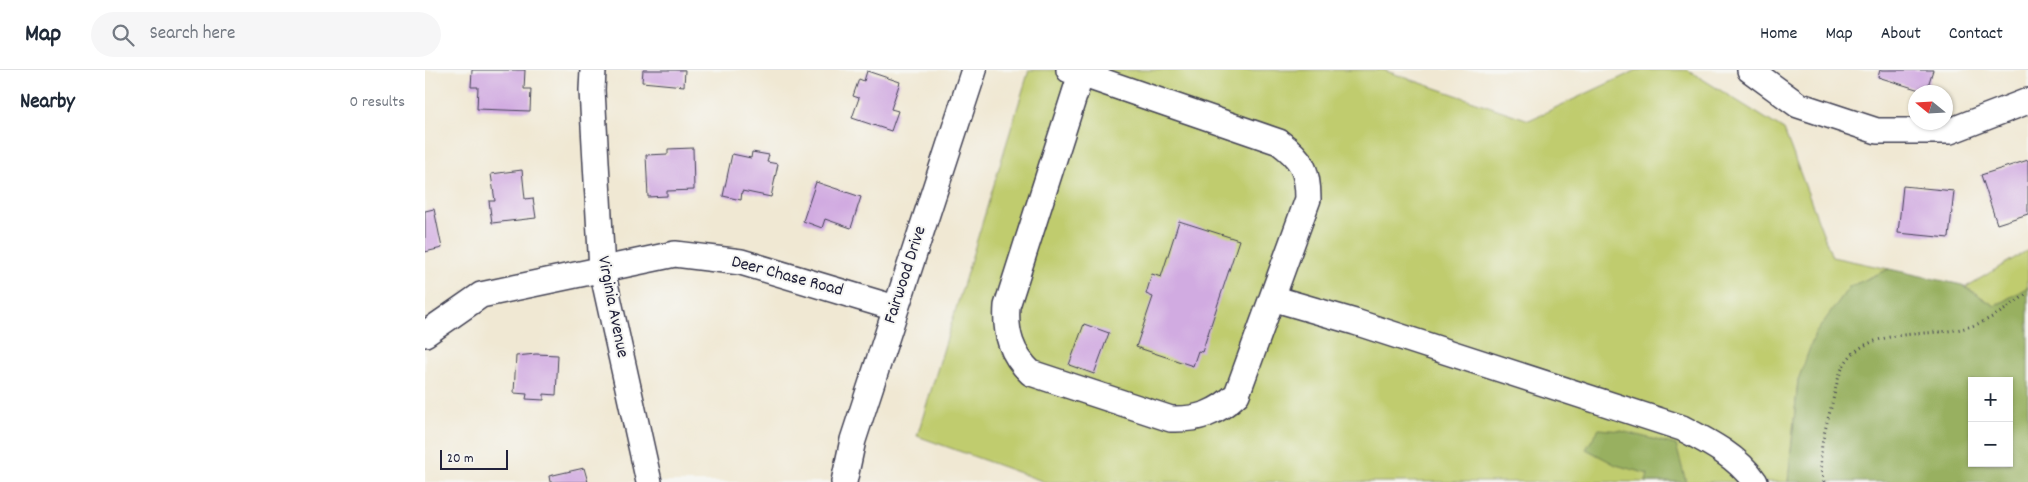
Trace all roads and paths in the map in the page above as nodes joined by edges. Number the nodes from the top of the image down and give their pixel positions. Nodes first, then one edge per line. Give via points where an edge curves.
1 (593, 70) edge
2 (974, 70) edge
3 (1750, 70) edge
4 (1075, 72) edge
5 (2028, 101) edge
6 (602, 270) junction
7 (2028, 293) edge
8 (1273, 298) junction
9 (895, 308) junction
10 (425, 334) edge
11 (649, 482) edge
12 (844, 482) edge
13 (1755, 482) edge
14 (1824, 482) edge

1 - 6 street, Virginia Avenue
2 - 9 street, Fairwood Drive
3 - 5 street via 1798,105 1877,131 1950,131
4 - 8 street via 1279,142 1295,154 1308,182 1308,199
4 - 8 street via 1007,306 1006,324 1011,346 1021,362 1031,373 1171,419 1205,416 1223,407 1237,394
6 - 9 street, Deer Chase Road via 675,254 741,262
6 - 10 street, Deer Chase Road via 481,295
6 - 11 street, Virginia Avenue
7 - 14 path via 1998,315 1965,328 1876,340 1853,354 1842,370 1821,445 1820,470
8 - 13 street via 1682,428 1736,461
9 - 12 street, Fairwood Drive via 853,440

